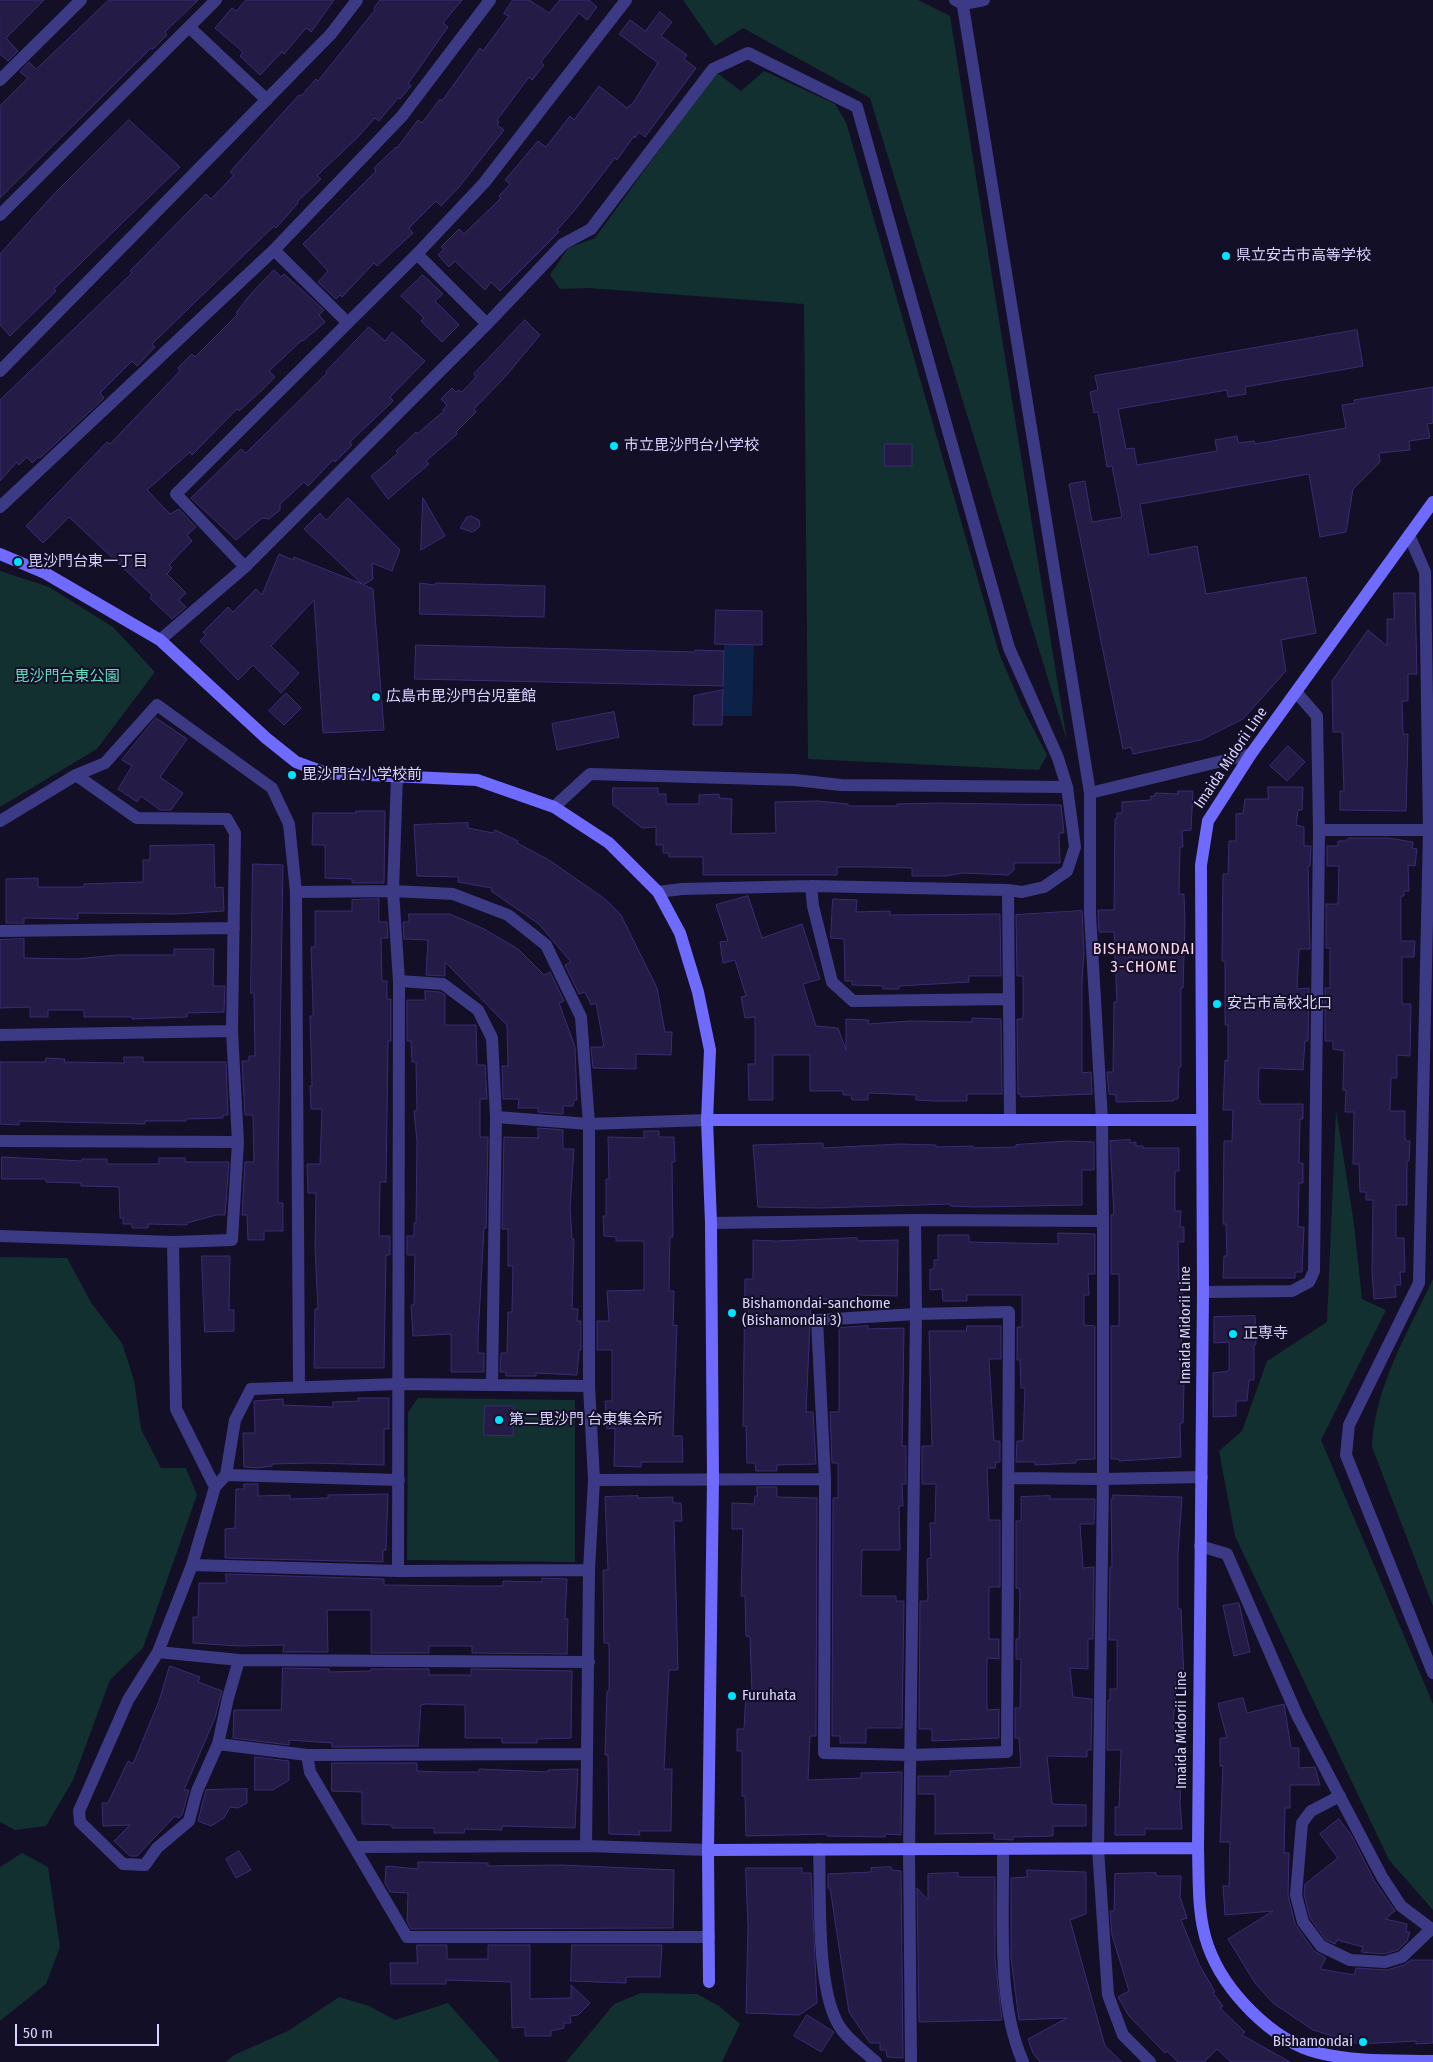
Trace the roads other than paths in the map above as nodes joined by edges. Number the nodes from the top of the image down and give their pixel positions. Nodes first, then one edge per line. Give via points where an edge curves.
1 (81, 0) edge
2 (216, 0) edge
3 (357, 0) edge
4 (490, 0) edge
5 (626, 0) edge
6 (984, 0) edge
7 (960, 1) edge
8 (189, 27) junction
9 (0, 80) edge
10 (268, 100) junction
11 (0, 215) edge
12 (274, 250) junction
13 (417, 254) junction
14 (347, 322) junction
15 (488, 324) junction
16 (0, 371) edge
17 (1433, 502) edge
18 (0, 507) edge
19 (1409, 535) junction
20 (0, 554) edge
21 (245, 567) junction
22 (160, 640) junction
23 (1296, 692) junction
24 (1252, 754) junction
25 (76, 775) junction
26 (397, 776) junction
27 (1067, 787) junction
28 (1090, 793) junction
29 (554, 808) junction
30 (0, 821) edge
31 (1319, 830) junction
32 (1429, 830) junction
33 (811, 886) junction
34 (1008, 890) junction
35 (392, 891) junction
36 (296, 892) junction
37 (658, 892) junction
38 (234, 928) junction
39 (0, 931) edge
40 (399, 981) junction
41 (1008, 999) junction
42 (232, 1031) junction
43 (0, 1034) edge
44 (496, 1117) junction
45 (1010, 1119) junction
46 (707, 1120) junction
47 (1102, 1120) junction
48 (1201, 1120) junction
49 (589, 1124) junction
50 (0, 1141) edge
51 (238, 1142) junction
52 (915, 1220) junction
53 (1103, 1221) junction
54 (712, 1223) junction
55 (0, 1236) edge
56 (173, 1242) junction
57 (1203, 1292) junction
58 (916, 1314) junction
59 (399, 1384) junction
60 (299, 1386) junction
61 (492, 1386) junction
62 (588, 1386) junction
63 (226, 1475) junction
64 (1010, 1478) junction
65 (1202, 1478) junction
66 (825, 1479) junction
67 (1103, 1479) junction
68 (399, 1480) junction
69 (594, 1480) junction
70 (713, 1480) junction
71 (215, 1487) junction
72 (1200, 1546) junction
73 (192, 1565) junction
74 (589, 1570) junction
75 (398, 1571) junction
76 (158, 1652) junction
77 (240, 1660) junction
78 (588, 1662) junction
79 (1433, 1673) edge
80 (218, 1744) junction
81 (587, 1754) junction
82 (307, 1755) junction
83 (911, 1755) junction
84 (1340, 1796) junction
85 (586, 1846) junction
86 (354, 1847) junction
87 (1098, 1848) junction
88 (1198, 1848) junction
89 (819, 1849) junction
90 (708, 1850) junction
91 (1003, 1850) junction
92 (909, 1851) junction
93 (1432, 1930) edge
94 (709, 1937) junction
95 (709, 1982) dead end
96 (1433, 2061) edge
97 (876, 2062) edge
98 (911, 2062) edge
99 (1023, 2062) edge
100 (1150, 2062) edge

1 - 9 street
2 - 8 street
3 - 10 street via 331,34
4 - 12 street via 402,116
5 - 13 street via 484,182
6 - 7 street
7 - 28 street
8 - 10 street
8 - 11 street
10 - 16 street
12 - 14 street
12 - 18 street
13 - 14 street
13 - 15 street
14 - 21 street via 176,494
15 - 21 street
15 - 27 street via 563,244 591,230 713,69 748,53 857,106 1009,648 1058,758
17 - 19 street, Imaida Midorii Line
19 - 23 street, Imaida Midorii Line
19 - 32 street via 1426,572
20 - 22 street via 45,573
21 - 22 street
22 - 26 street via 296,762 326,773
23 - 24 street, Imaida Midorii Line
23 - 31 street via 1317,716
24 - 28 street
24 - 48 street, Imaida Midorii Line via 1208,821 1201,865
25 - 30 street
25 - 36 street via 105,763 157,705 272,788 289,824
25 - 38 street via 137,818 227,819 236,833
26 - 29 street via 477,780
26 - 35 street
27 - 29 street via 840,786 794,780 590,774
27 - 34 street via 1075,847 1067,871 1044,887 1022,892
28 - 47 street via 1090,914
29 - 37 street via 609,843
31 - 32 street
31 - 57 street via 1314,1270 1309,1282 1292,1291
32 - 79 street via 1419,1283 1348,1425 1346,1455
33 - 34 street
33 - 37 street
33 - 41 street via 832,982 854,1001
34 - 41 street
35 - 36 street
35 - 40 street
35 - 49 street via 453,894 508,915 546,946 581,1017
36 - 60 street
37 - 46 street via 680,933 698,992 710,1050
38 - 39 street
38 - 42 street
40 - 44 street via 442,984 478,1010 492,1038
40 - 59 street
41 - 45 street
42 - 43 street
42 - 51 street
44 - 49 street
44 - 61 street
45 - 46 street
45 - 47 street
46 - 49 street
46 - 54 street
47 - 48 street
47 - 53 street
48 - 57 street, Imaida Midorii Line
49 - 62 street
50 - 51 street
51 - 56 street via 232,1240
52 - 53 street
52 - 54 street
52 - 58 street
53 - 67 street
54 - 70 street
55 - 56 street
56 - 71 street via 176,1409
57 - 65 street, Imaida Midorii Line
58 - 64 street via 1009,1312
58 - 66 street via 817,1320
58 - 83 street
59 - 60 street
59 - 61 street
59 - 68 street
60 - 63 street via 250,1389 236,1420
61 - 62 street
62 - 69 street
63 - 68 street
63 - 71 street
64 - 67 street
64 - 83 street via 1007,1752
65 - 67 street
65 - 72 street, Imaida Midorii Line
66 - 70 street
66 - 83 street via 824,1753
67 - 87 street
68 - 75 street
69 - 70 street
69 - 74 street
70 - 90 street
71 - 73 street
72 - 84 street via 1227,1554 1297,1715
72 - 88 street, Imaida Midorii Line
73 - 75 street
73 - 76 street
74 - 75 street
74 - 78 street
76 - 77 street
76 - 80 street via 128,1700 79,1811 80,1822 123,1864 144,1865 157,1848 189,1821 197,1791
77 - 78 street
77 - 80 street
78 - 81 street
80 - 82 street
81 - 82 street
81 - 85 street
82 - 86 street via 310,1772
83 - 92 street
84 - 93 street via 1382,1877 1401,1906
84 - 93 street via 1311,1811 1302,1823 1296,1896 1303,1922 1321,1946 1350,1960 1385,1962 1402,1957
85 - 86 street
85 - 90 street
86 - 94 street via 407,1937
87 - 88 street
87 - 91 street
87 - 100 street via 1108,1995 1124,2035
88 - 96 street, Imaida Midorii Line via 1199,1903 1208,1946 1224,1980 1255,2016 1291,2042 1318,2053 1354,2060
89 - 90 street
89 - 92 street
89 - 97 street via 824,1980 831,2010 842,2030
90 - 94 street
91 - 92 street
91 - 99 street via 1006,2005 1014,2042
92 - 98 street
94 - 95 street

